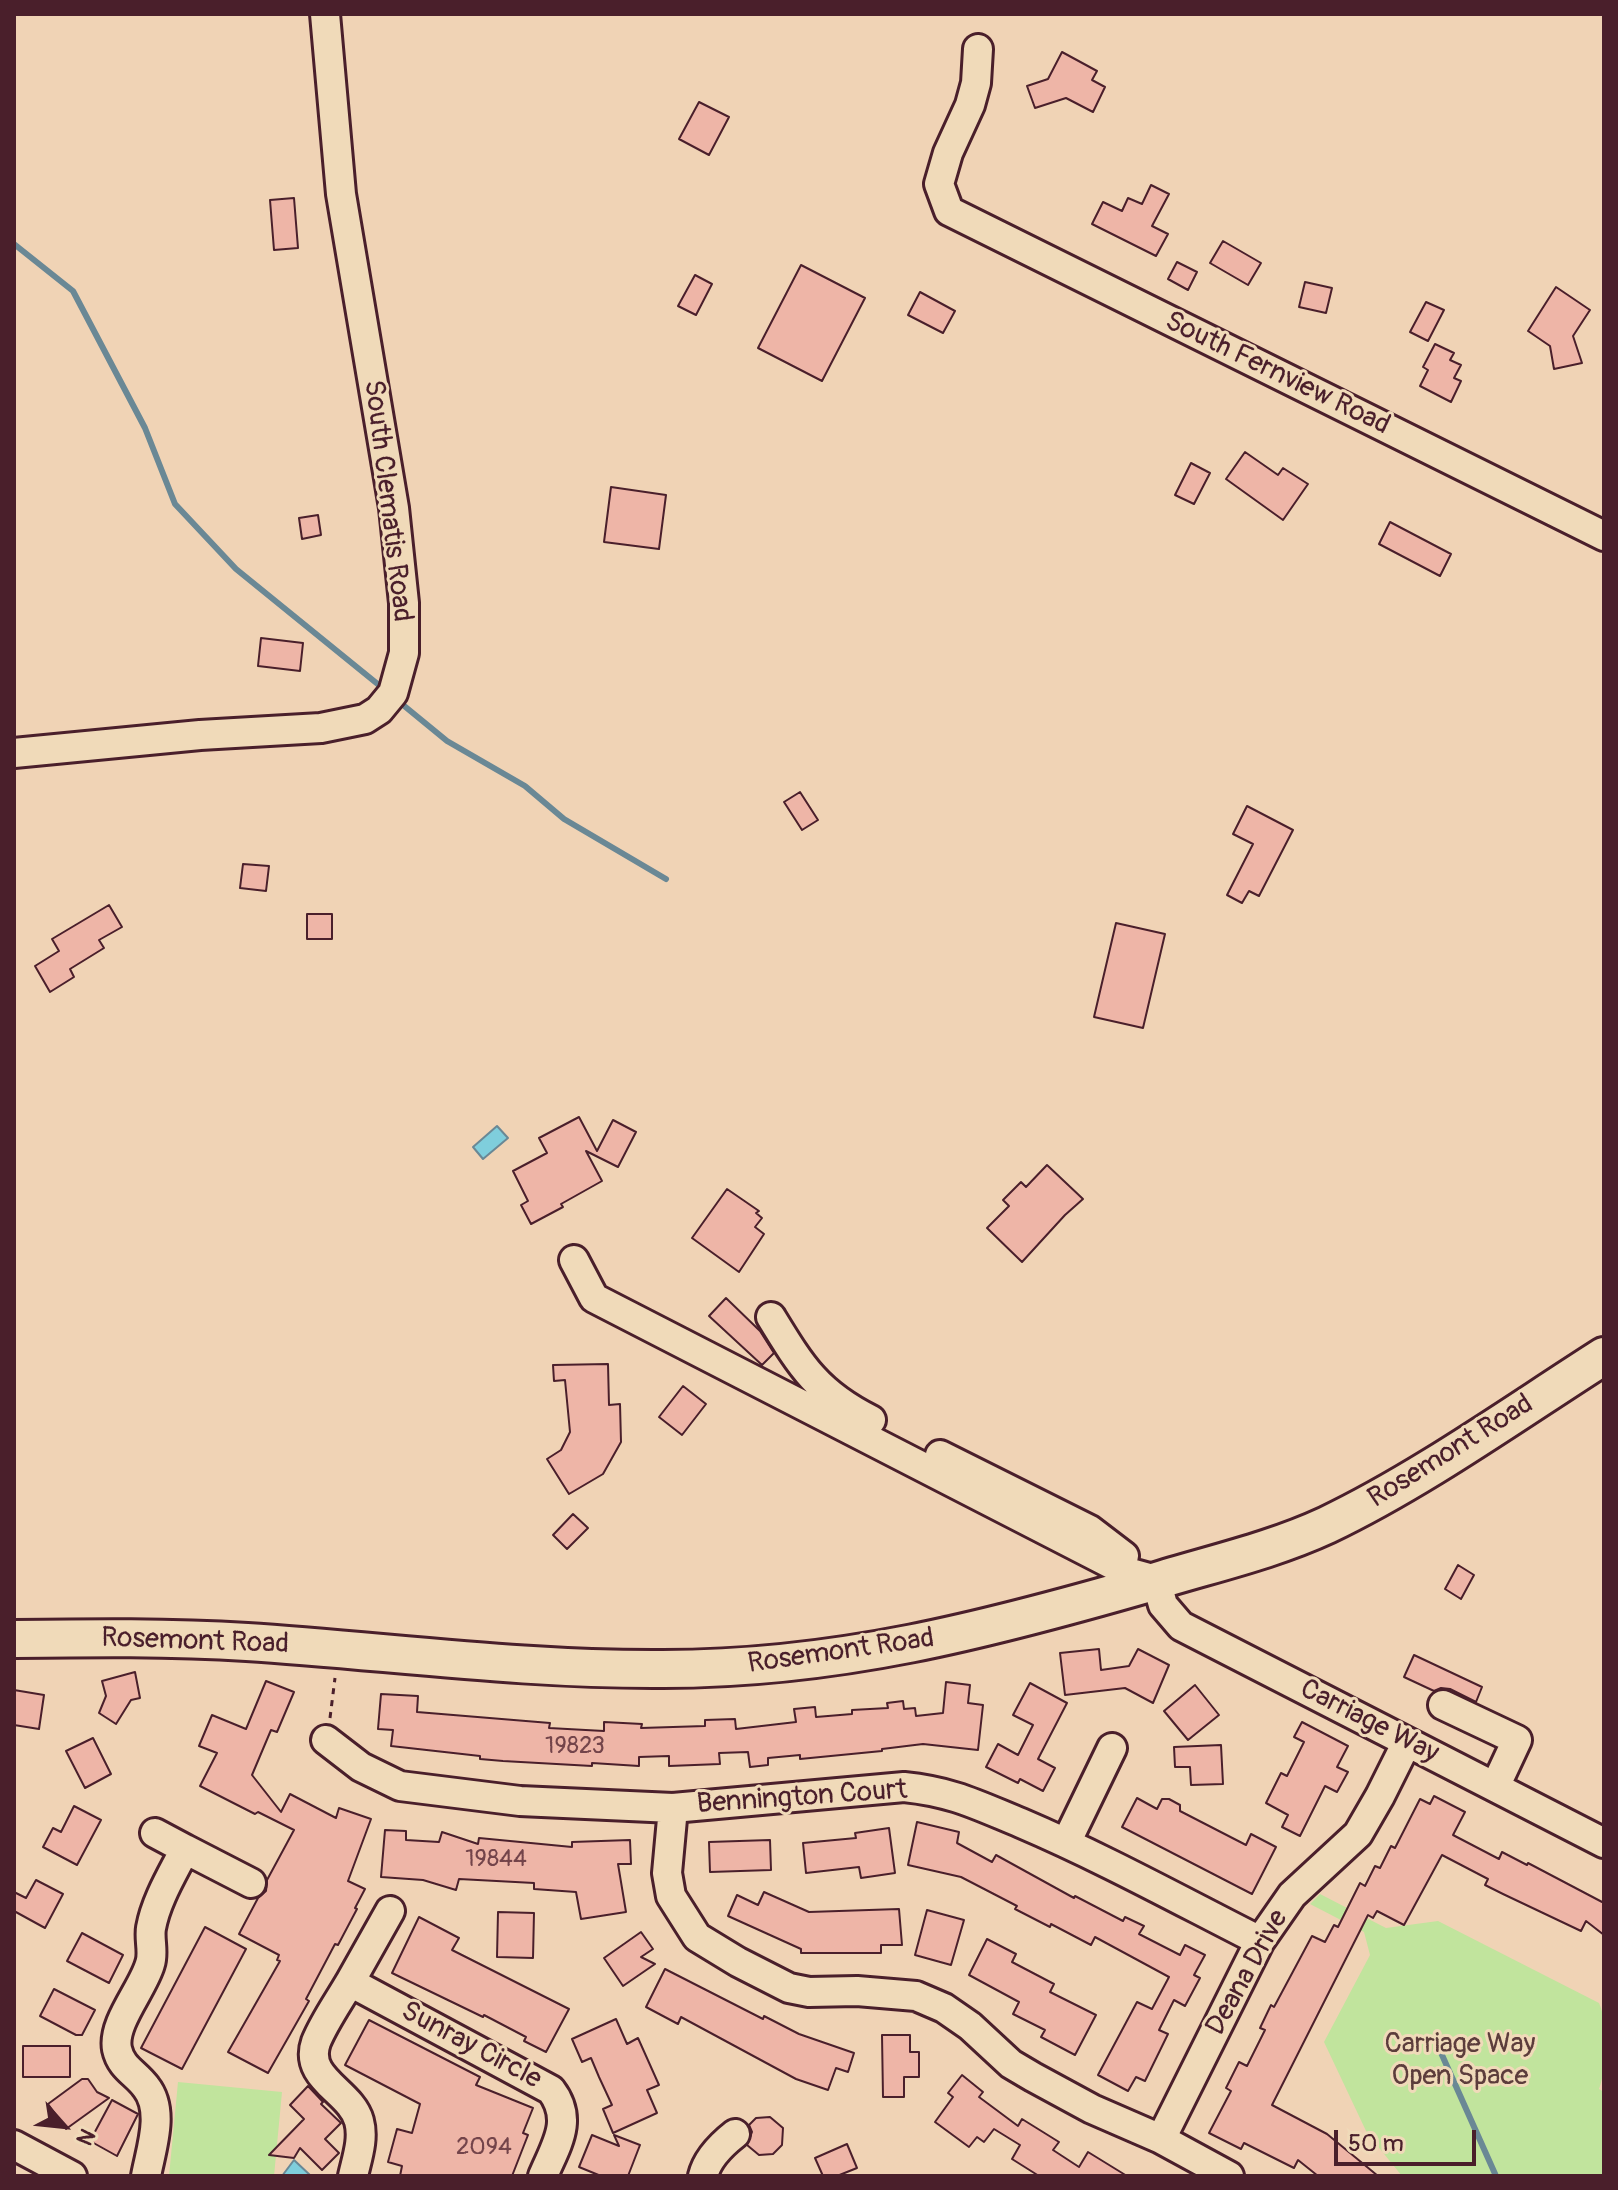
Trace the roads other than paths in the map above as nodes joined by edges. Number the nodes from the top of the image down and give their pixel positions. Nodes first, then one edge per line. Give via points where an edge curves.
1 (325, 14) edge
2 (978, 49) dead end
3 (1604, 536) edge
4 (14, 753) edge
5 (574, 1260) dead end
6 (771, 1317) dead end
7 (1604, 1356) edge
8 (1156, 1580) junction
9 (14, 1639) edge
10 (1443, 1705) dead end
11 (326, 1740) dead end
12 (1407, 1742) junction
13 (1112, 1748) dead end
14 (1495, 1787) junction
15 (673, 1808) junction
16 (155, 1833) dead end
17 (1066, 1843) junction
18 (1604, 1843) edge
19 (185, 1849) junction
20 (251, 1883) dead end
21 (390, 1911) dead end
22 (1260, 1941) junction
23 (350, 1982) junction
24 (735, 2134) dead end
25 (1161, 2139) junction
26 (14, 2145) edge
27 (71, 2176) edge
28 (146, 2176) edge
29 (353, 2176) edge
30 (543, 2176) edge
31 (703, 2176) edge
32 (1229, 2176) edge

1 - 4 street, South Clematis Road via 341,194 394,508 404,603 404,653 393,693 365,719 321,728
2 - 3 street, South Fernview Road via 970,105 939,184 949,211
5 - 8 street via 594,1298 1127,1572
6 - 8 street via 802,1367 842,1404 1090,1530
7 - 8 main road, Rosemont Road via 1345,1516 1255,1552
8 - 9 main road, Rosemont Road via 923,1643 828,1659 723,1668 619,1669 186,1639
8 - 12 street, Carriage Way via 1163,1605 1181,1626
10 - 14 street via 1517,1740
11 - 15 street, Bennington Court via 361,1767 402,1786 520,1801
12 - 14 street, Carriage Way
12 - 22 street, Deana Drive via 1358,1834 1292,1895
13 - 17 street
14 - 18 street, Carriage Way
15 - 17 street, Bennington Court via 904,1787 961,1797
15 - 25 street via 667,1873 671,1896 697,1937 789,1988 916,1996 944,2008 1011,2064 1092,2109
16 - 19 street
17 - 22 street, Bennington Court
19 - 20 street
19 - 28 street via 151,1928 151,1962 116,2043 123,2064 153,2098 155,2127
21 - 23 street
22 - 25 street, Deana Drive
23 - 29 street via 316,2043 315,2055 325,2080 358,2117 360,2143
23 - 30 street, Sunray Circle via 551,2090 564,2116
24 - 31 street
25 - 32 street
26 - 27 street

